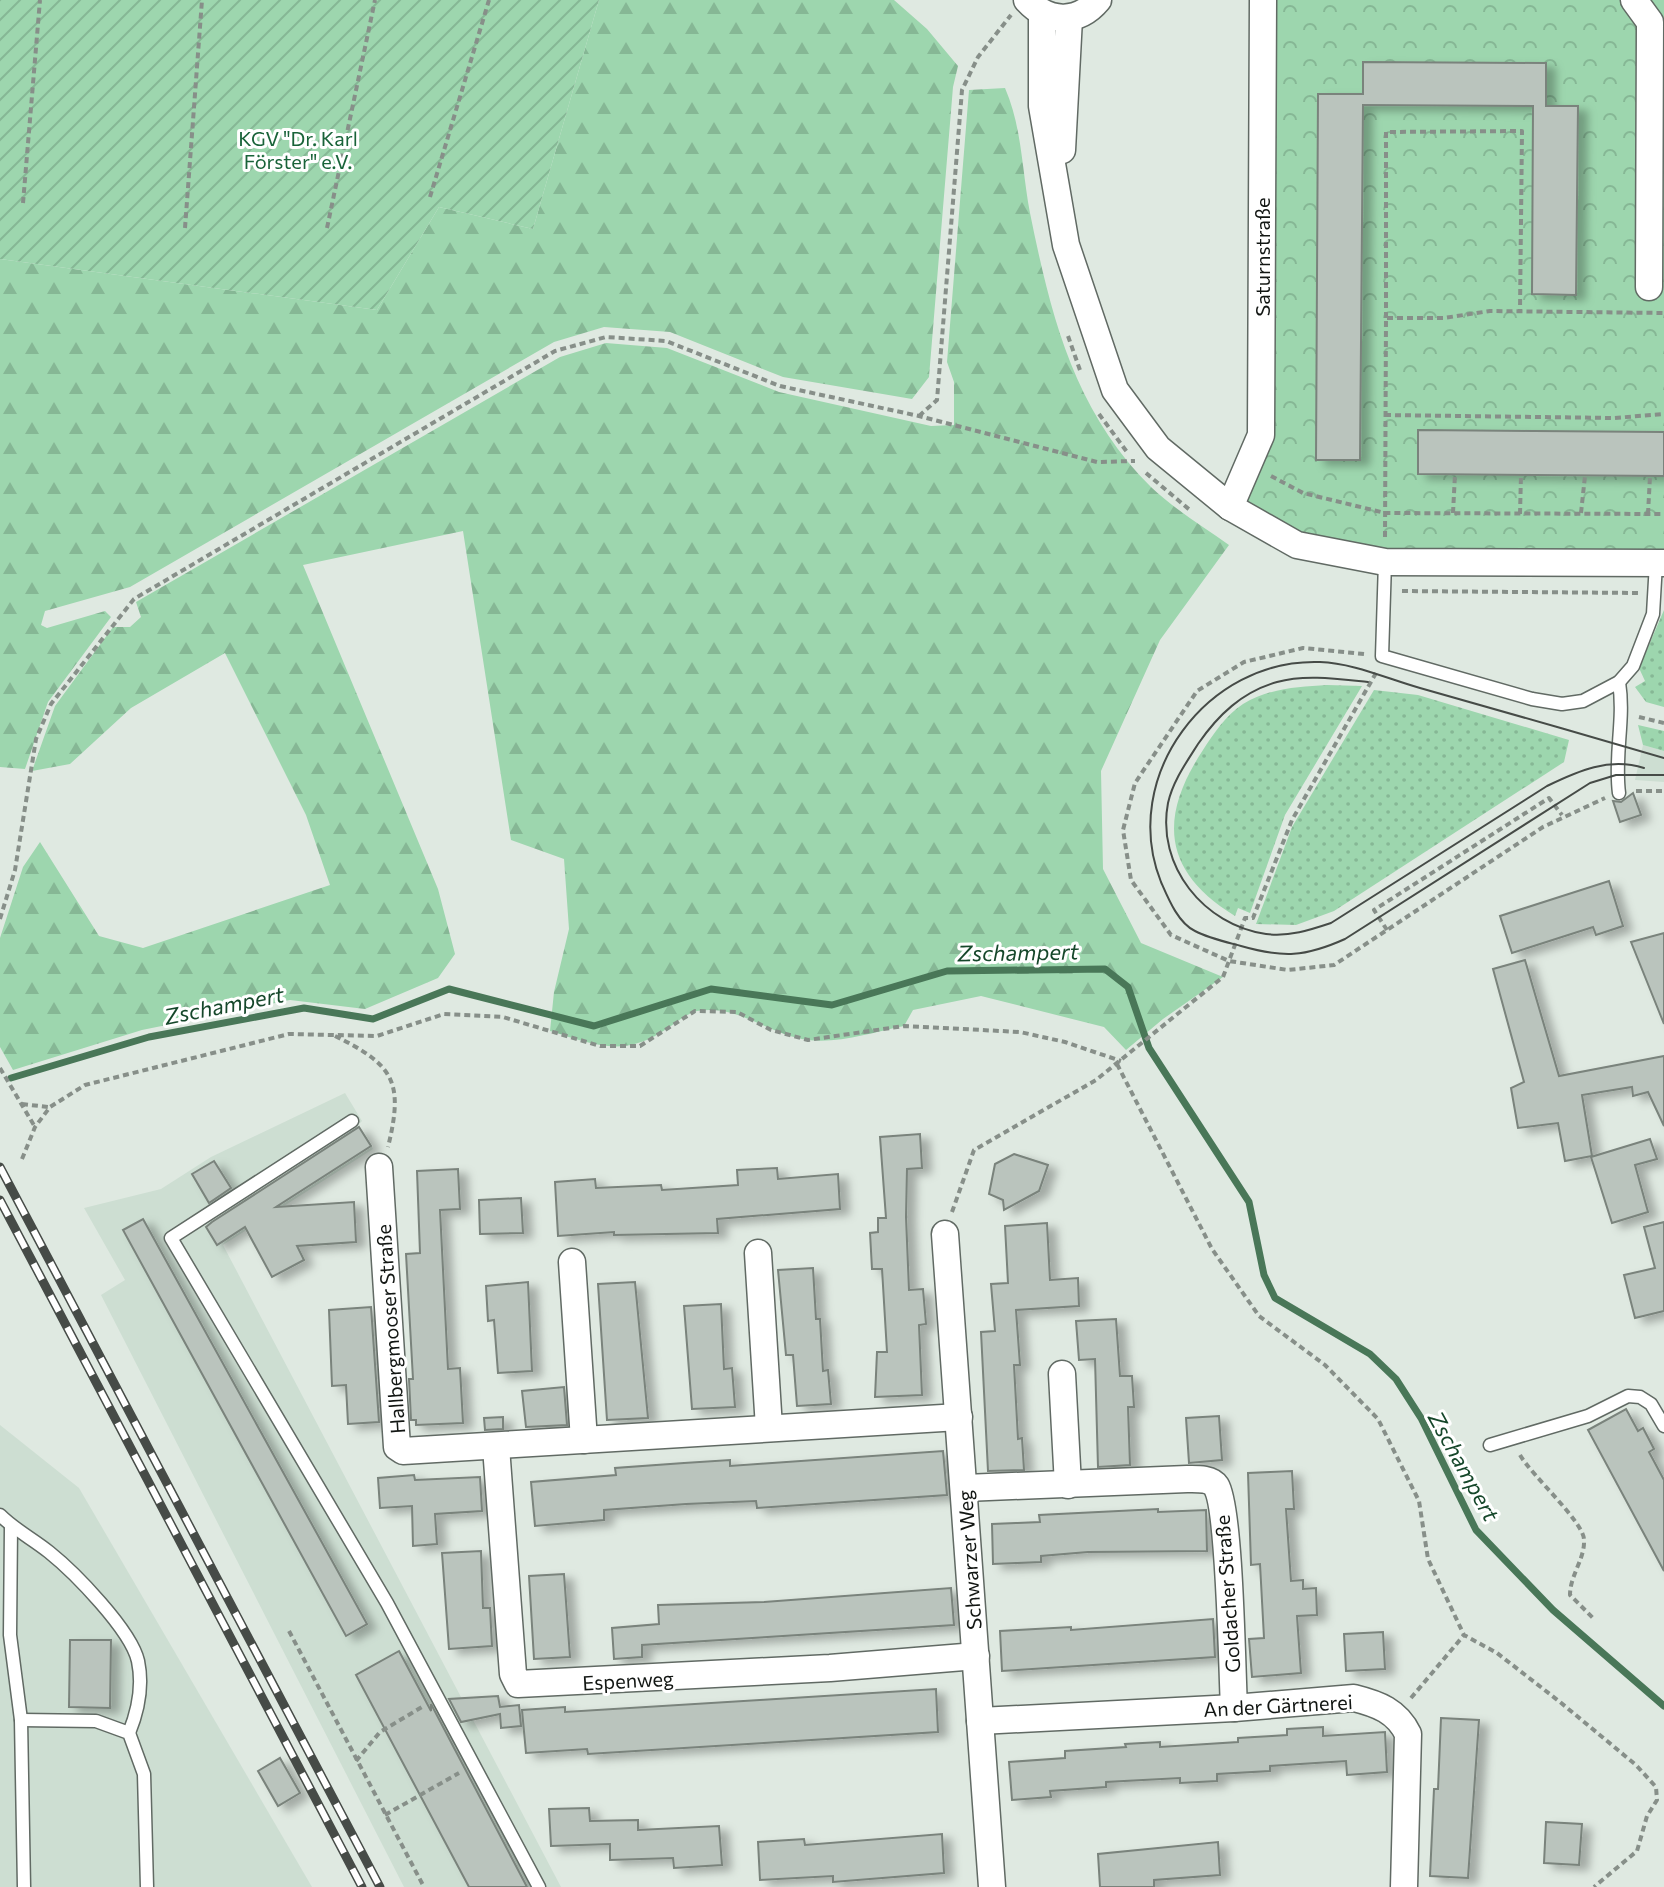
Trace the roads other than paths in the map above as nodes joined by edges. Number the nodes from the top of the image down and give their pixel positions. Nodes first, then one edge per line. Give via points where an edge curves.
1 (1098, 0) edge
2 (1263, 0) edge
3 (1634, 0) edge
4 (1027, 9) edge
5 (1069, 18) junction
6 (1066, 245) junction
7 (1649, 287) dead end
8 (1230, 507) junction
9 (1385, 562) junction
10 (1660, 563) edge
11 (1619, 682) junction
12 (1619, 793) road end
13 (352, 1121) dead end
14 (378, 1156) road end
15 (945, 1234) road end
16 (758, 1253) dead end
17 (572, 1262) dead end
18 (1062, 1374) dead end
19 (959, 1417) junction
20 (1664, 1426) edge
21 (769, 1428) junction
22 (584, 1440) junction
23 (1490, 1445) dead end
24 (496, 1447) junction
25 (1068, 1485) junction
26 (965, 1488) junction
27 (0, 1515) edge
28 (11, 1526) junction
29 (976, 1656) junction
30 (1234, 1708) junction
31 (21, 1720) junction
32 (980, 1721) junction
33 (129, 1733) junction
34 (24, 1887) edge
35 (147, 1887) edge
36 (539, 1887) edge
37 (992, 1887) edge
38 (1404, 1887) edge

1 - 5 street via 1088,11
2 - 8 street, Saturnstraße via 1261,435
3 - 7 street via 1650,22
4 - 5 street
4 - 6 street
5 - 6 street via 1061,129
6 - 8 street via 1115,390 1158,448
8 - 9 street via 1297,545
9 - 10 street
9 - 11 lane via 1382,656 1562,704 1583,701
10 - 11 lane via 1653,614 1633,666
11 - 12 lane via 1624,712 1615,762
13 - 36 lane via 171,1238 387,1603
14 - 24 street, Hallbergmooser Straße via 397,1447
15 - 19 street, Schwarzer Weg
16 - 21 street
17 - 22 street
18 - 25 street
19 - 21 street, Hallbergmooser Straße
19 - 26 street, Schwarzer Weg
20 - 23 lane via 1651,1404 1628,1396 1588,1416
21 - 22 street, Hallbergmooser Straße
22 - 24 street, Hallbergmooser Straße
24 - 29 street, Espenweg via 513,1674 518,1684
25 - 26 street, Goldacher Straße
25 - 30 street, Goldacher Straße via 1187,1479 1217,1487 1224,1522
26 - 29 street, Schwarzer Weg
27 - 28 lane
28 - 31 lane via 10,1635
28 - 33 lane via 50,1552 130,1642 140,1677
29 - 32 street, Schwarzer Weg
30 - 32 street, An der Gärtnerei
30 - 38 street, An der Gärtnerei via 1354,1698 1397,1716 1410,1749
31 - 33 lane via 96,1721
31 - 34 lane
32 - 37 street, Schwarzer Weg
33 - 35 lane via 144,1774

